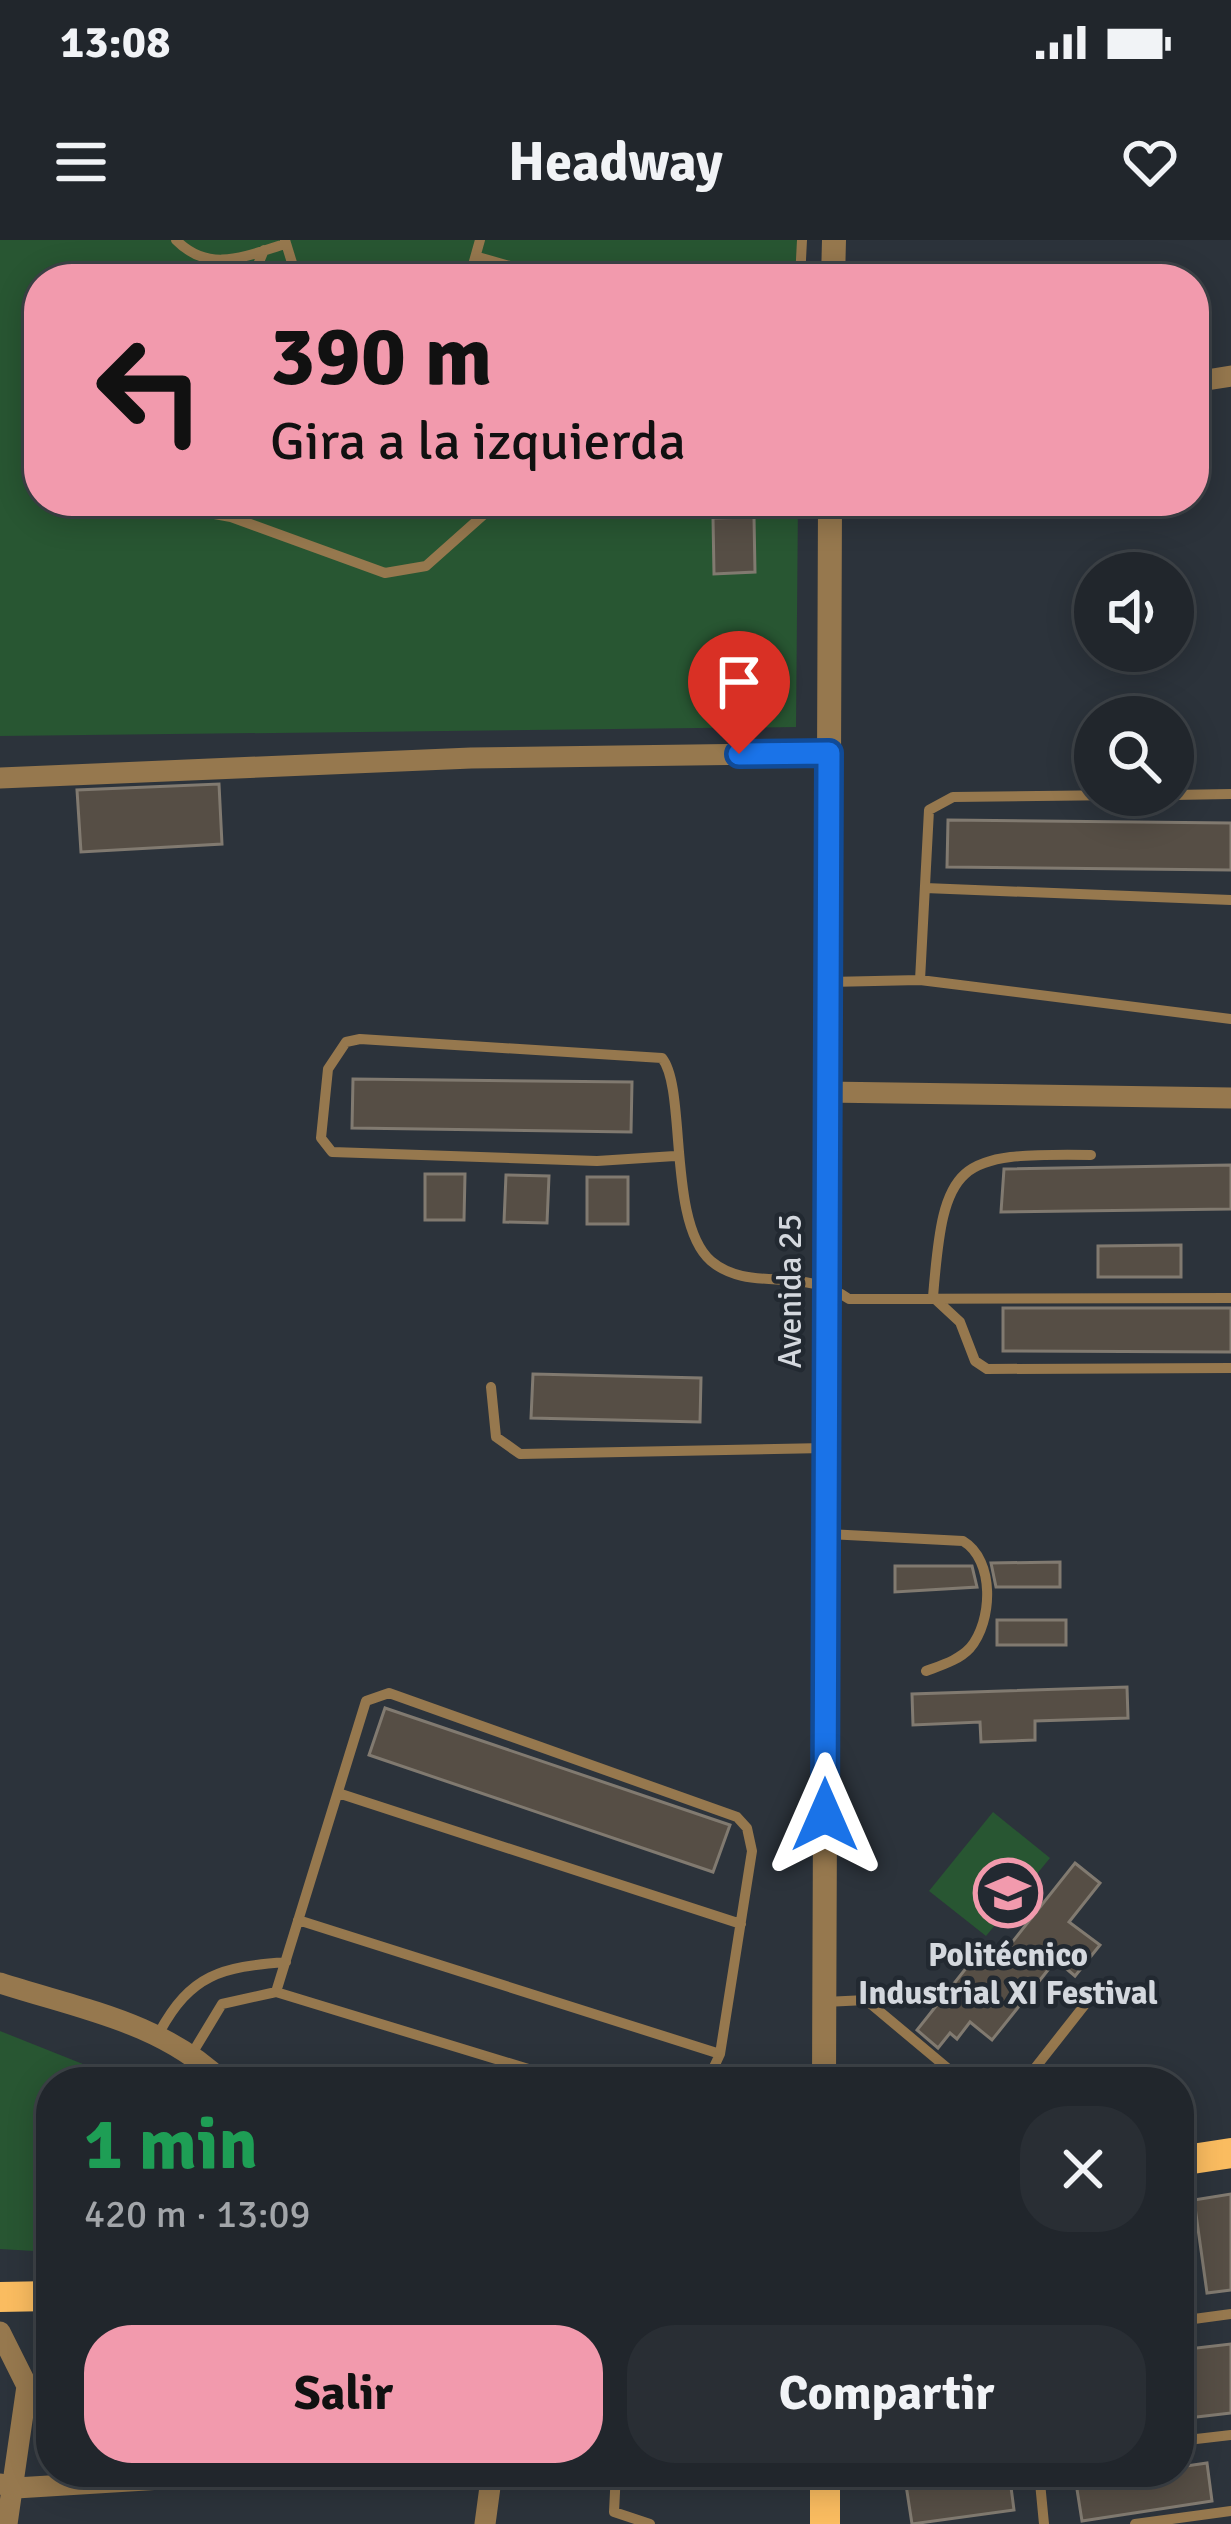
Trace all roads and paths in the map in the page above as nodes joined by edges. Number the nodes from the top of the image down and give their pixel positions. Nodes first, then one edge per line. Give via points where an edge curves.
1 (176, 240) edge
2 (480, 240) edge
3 (284, 241) edge
4 (264, 250) junction
5 (478, 257) junction
6 (258, 264) edge
7 (475, 264) edge
8 (502, 264) edge
9 (225, 516) edge
10 (482, 516) edge
11 (830, 516) edge
12 (829, 753) junction
13 (0, 778) edge
14 (1194, 794) edge
15 (1231, 794) edge
16 (1074, 796) edge
17 (925, 888) junction
18 (1231, 900) edge
19 (920, 980) junction
20 (826, 982) junction
21 (1231, 1019) edge
22 (825, 1092) junction
23 (1231, 1098) edge
24 (1091, 1155) dead end
25 (675, 1156) junction
26 (825, 1282) junction
27 (933, 1297) junction
28 (1231, 1298) edge
29 (1231, 1368) edge
30 (491, 1387) dead end
31 (825, 1448) junction
32 (825, 1534) junction
33 (926, 1670) dead end
34 (338, 1793) junction
35 (298, 1920) junction
36 (741, 1924) junction
37 (286, 1962) junction
38 (0, 1983) edge
39 (1098, 1988) dead end
40 (276, 1993) junction
41 (825, 2002) junction
42 (159, 2033) junction
43 (193, 2052) junction
44 (720, 2054) junction
45 (208, 2067) edge
46 (522, 2067) edge
47 (714, 2067) edge
48 (824, 2067) edge
49 (946, 2067) edge
50 (1036, 2067) edge
51 (1231, 2153) edge
52 (1194, 2159) edge
53 (36, 2296) edge
54 (0, 2297) edge
55 (1231, 2314) edge
56 (1194, 2319) edge
57 (0, 2332) edge
58 (1231, 2435) edge
59 (1194, 2439) edge
60 (8, 2486) edge
61 (490, 2487) edge
62 (615, 2487) edge
63 (825, 2487) edge
64 (1040, 2487) edge
65 (1231, 2511) edge
66 (7, 2524) edge
67 (484, 2524) edge
68 (650, 2524) edge
69 (825, 2524) edge
70 (1044, 2524) edge
71 (1135, 2524) edge

1 - 4 lane via 206,260
2 - 5 lane
3 - 4 lane
4 - 6 lane
5 - 7 lane
5 - 8 lane
9 - 10 lane via 385,573 426,566
11 - 12 street, Avenida 25
12 - 13 street
12 - 20 street, Avenida 25
14 - 15 lane
16 - 17 lane via 952,797 929,811
17 - 18 lane
17 - 19 lane
19 - 20 lane
19 - 21 lane
20 - 22 street, Avenida 25
22 - 23 street
22 - 26 street, Avenida 25
24 - 27 lane via 1003,1154 952,1188 940,1215
25 - 25 lane via 332,1152 321,1138 328,1069 346,1042 360,1039 654,1055 670,1071
25 - 26 lane via 697,1237 715,1264 747,1276
26 - 27 lane via 849,1299
26 - 31 street, Avenida 25
27 - 28 lane
27 - 29 lane via 960,1322 975,1361 987,1369
30 - 31 lane via 496,1437 520,1454
31 - 32 street, Avenida 25
32 - 33 lane via 975,1548 984,1568 980,1633 967,1652
32 - 41 street, Avenida 25
34 - 35 lane
34 - 36 lane
34 - 36 lane via 366,1702 388,1693 737,1817 752,1851
35 - 37 lane
35 - 44 lane
36 - 44 lane
37 - 40 lane
37 - 42 lane via 194,1983
38 - 42 street
39 - 50 lane
40 - 43 lane via 222,2005
40 - 46 lane
41 - 48 street, Avenida 25
41 - 49 lane via 866,2000
42 - 43 street
43 - 45 street
44 - 47 lane
51 - 52 main road
53 - 54 main road
55 - 56 lane
57 - 60 street via 27,2386
58 - 59 lane
60 - 66 street
61 - 67 street
62 - 68 lane via 614,2512
63 - 69 main road
64 - 70 lane
65 - 71 lane

